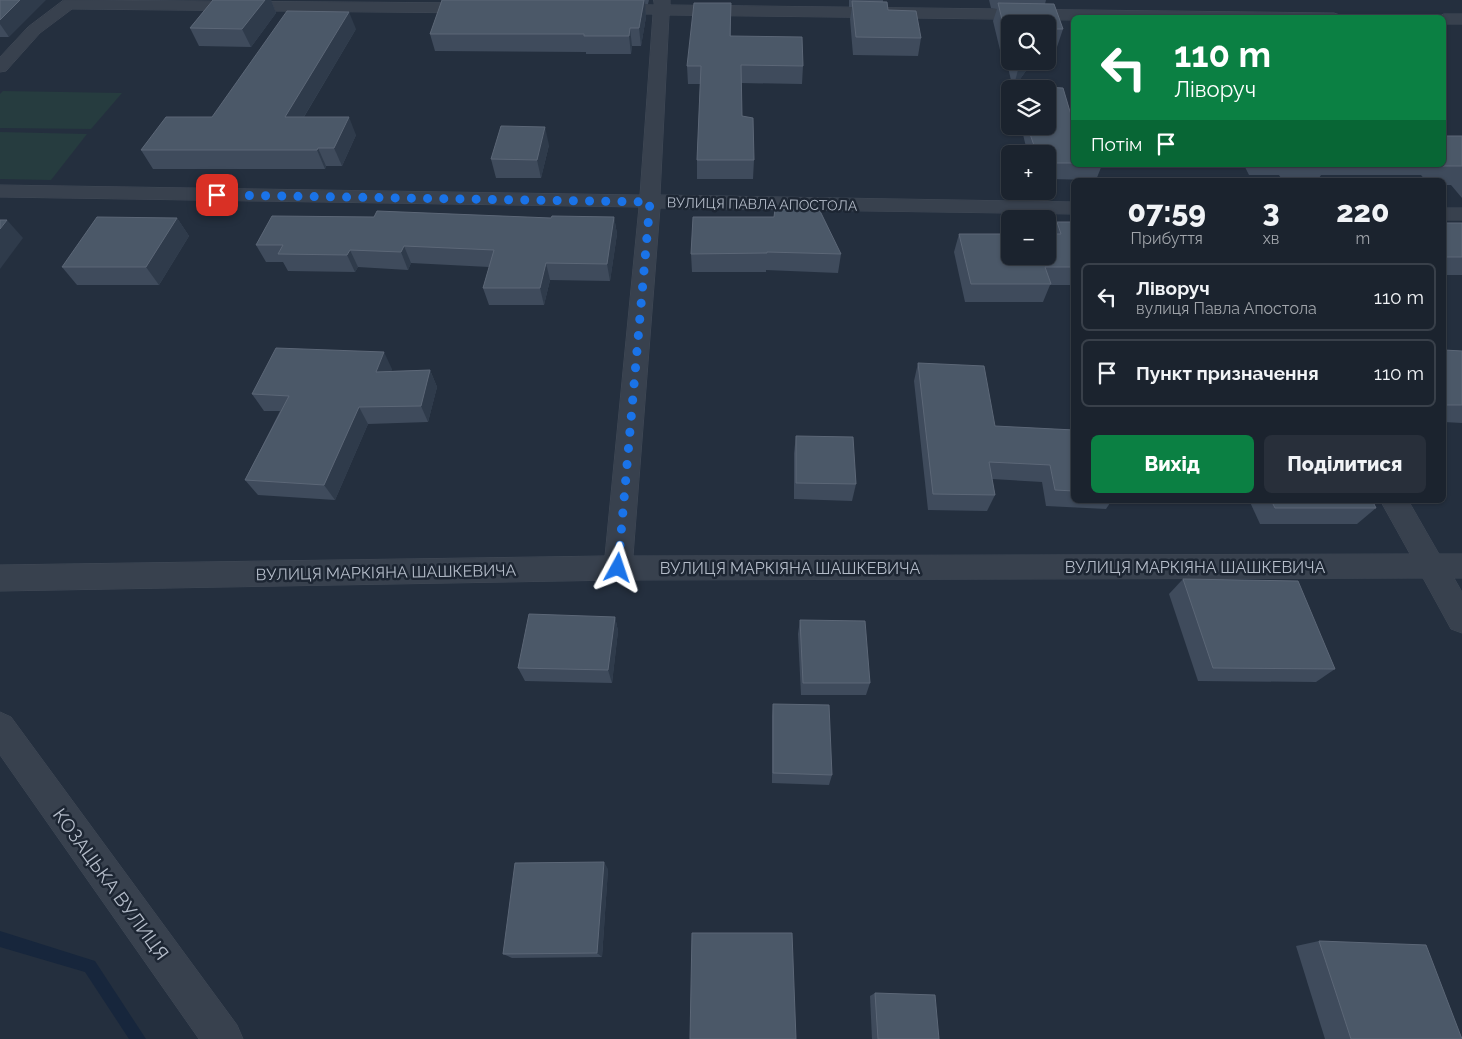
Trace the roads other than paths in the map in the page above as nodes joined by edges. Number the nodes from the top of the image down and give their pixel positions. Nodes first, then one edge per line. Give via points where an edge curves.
1 (71, 2) edge
2 (661, 5) edge
3 (493, 8) edge
4 (592, 9) edge
5 (1179, 15) edge
6 (1446, 19) edge
7 (1462, 19) edge
8 (0, 67) edge
9 (0, 191) edge
10 (650, 202) junction
11 (1071, 208) edge
12 (1446, 214) edge
13 (1462, 214) edge
14 (1396, 503) edge
15 (1431, 566) junction
16 (1462, 566) edge
17 (618, 568) junction
18 (0, 578) edge
19 (1462, 620) edge
20 (0, 728) edge
21 (223, 1039) edge

1 - 3 street
1 - 8 street via 34,30
2 - 4 street
2 - 5 street
2 - 10 street
6 - 7 street
9 - 10 street, ВУЛИЦЯ ПАВЛА АПОСТОЛА
10 - 11 street, ВУЛИЦЯ ПАВЛА АПОСТОЛА
10 - 17 street
12 - 13 street
14 - 15 street
15 - 16 street, ВУЛИЦЯ МАРКІЯНА ШАШКЕВИЧА
15 - 17 street, ВУЛИЦЯ МАРКІЯНА ШАШКЕВИЧА
15 - 19 street
17 - 18 street, ВУЛИЦЯ МАРКІЯНА ШАШКЕВИЧА
20 - 21 street, КОЗАЦЬКА ВУЛИЦЯ

